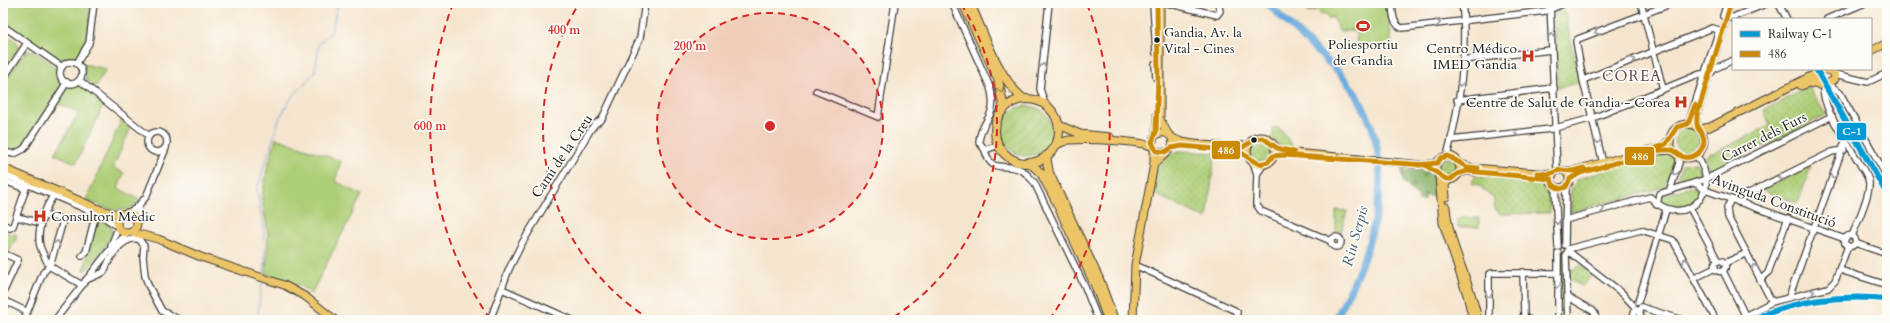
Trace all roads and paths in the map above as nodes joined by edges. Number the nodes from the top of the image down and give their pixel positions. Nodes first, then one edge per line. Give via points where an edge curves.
1 (94, 3) edge
2 (645, 3) edge
3 (895, 3) edge
4 (952, 3) edge
5 (963, 3) edge
6 (970, 3) edge
7 (1049, 3) edge
8 (1156, 3) edge
9 (1218, 3) edge
10 (1392, 3) edge
11 (1462, 3) edge
12 (1550, 3) edge
13 (1565, 3) edge
14 (1641, 3) edge
15 (1673, 3) edge
16 (1727, 3) edge
17 (1731, 3) edge
18 (1768, 3) edge
19 (1778, 3) edge
20 (1865, 3) edge
21 (1168, 4) edge
22 (1550, 10) junction
23 (1160, 11) junction
24 (1644, 15) junction
25 (1727, 17) junction
26 (1786, 18) edge
27 (1829, 18) edge
28 (1464, 21) junction
29 (3, 26) edge
30 (1719, 30) junction
31 (1887, 39) edge
32 (27, 43) junction
33 (1887, 43) edge
34 (1872, 46) edge
35 (1551, 50) junction
36 (1872, 50) edge
37 (1653, 52) junction
38 (1156, 53) dead end
39 (1463, 60) junction
40 (1732, 60) edge
41 (77, 63) junction
42 (1155, 64) dead end
43 (62, 67) junction
44 (1816, 72) edge
45 (1887, 73) edge
46 (1707, 75) junction
47 (1828, 77) edge
48 (3, 80) edge
49 (79, 80) junction
50 (1583, 80) junction
51 (1158, 81) junction
52 (67, 82) junction
53 (1554, 88) junction
54 (1663, 89) junction
55 (816, 91) dead end
56 (1024, 99) junction
57 (1457, 100) junction
58 (1045, 104) junction
59 (1004, 109) junction
60 (1832, 116) junction
61 (1593, 118) junction
62 (1688, 124) junction
63 (1059, 125) junction
64 (1556, 128) junction
65 (1698, 128) junction
66 (1169, 135) junction
67 (149, 136) junction
68 (1155, 136) junction
69 (1704, 137) junction
70 (1670, 138) junction
71 (1846, 139) junction
72 (1451, 140) junction
73 (1249, 144) junction
74 (1273, 144) junction
75 (999, 145) junction
76 (1055, 146) junction
77 (166, 148) junction
78 (1153, 148) junction
79 (1852, 149) junction
80 (151, 150) junction
81 (985, 150) junction
82 (1168, 150) junction
83 (1673, 150) junction
84 (1841, 151) junction
85 (3, 152) edge
86 (1696, 155) junction
87 (1046, 156) junction
88 (1248, 156) junction
89 (1273, 156) junction
90 (1447, 156) junction
91 (1679, 156) junction
92 (1357, 159) junction
93 (1030, 162) junction
94 (1253, 162) junction
95 (1437, 163) junction
96 (1458, 163) junction
97 (1604, 163) junction
98 (1154, 164) junction
99 (1264, 164) junction
100 (1425, 165) junction
101 (3, 168) edge
102 (158, 169) junction
103 (1556, 173) junction
104 (3, 174) edge
105 (1257, 174) junction
106 (1458, 174) junction
107 (1438, 175) junction
108 (1887, 177) edge
109 (1570, 178) junction
110 (1449, 179) junction
111 (1706, 179) junction
112 (3, 180) edge
113 (1695, 183) junction
114 (26, 187) junction
115 (1555, 187) junction
116 (1566, 187) junction
117 (1670, 190) junction
118 (1705, 190) junction
119 (48, 193) junction
120 (1659, 194) junction
121 (54, 195) junction
122 (1650, 197) junction
123 (1731, 200) junction
124 (1738, 202) junction
125 (141, 203) junction
126 (1657, 204) junction
127 (1690, 208) junction
128 (1666, 210) junction
129 (99, 211) junction
130 (125, 213) junction
131 (45, 215) junction
132 (16, 217) junction
133 (1788, 218) junction
134 (136, 220) junction
135 (1565, 220) junction
136 (41, 223) junction
137 (3, 224) edge
138 (117, 226) junction
139 (1814, 228) junction
140 (130, 233) junction
141 (1658, 235) junction
142 (1852, 236) junction
143 (158, 239) junction
144 (1845, 239) junction
145 (1331, 241) dead end
146 (1855, 243) junction
147 (1848, 246) junction
148 (1558, 250) junction
149 (1567, 250) junction
150 (108, 252) junction
151 (3, 253) edge
152 (1747, 253) junction
153 (1887, 254) edge
154 (82, 256) dead end
155 (1718, 261) junction
156 (1726, 263) junction
157 (1135, 265) junction
158 (49, 266) junction
159 (1716, 268) junction
160 (94, 269) junction
161 (1840, 270) junction
162 (1723, 271) junction
163 (1523, 272) junction
164 (1557, 272) junction
165 (100, 275) junction
166 (1695, 278) junction
167 (86, 280) junction
168 (1760, 280) junction
169 (82, 285) junction
170 (1887, 286) edge
171 (503, 290) junction
172 (3, 294) edge
173 (1568, 297) junction
174 (1789, 297) junction
175 (3, 300) edge
176 (1772, 302) junction
177 (1639, 308) edge
178 (26, 311) junction
179 (1745, 315) junction
180 (1521, 318) edge
181 (18, 320) edge
182 (24, 320) edge
183 (55, 320) edge
184 (180, 320) edge
185 (335, 320) edge
186 (490, 320) edge
187 (494, 320) edge
188 (572, 320) edge
189 (1098, 320) edge
190 (1108, 320) edge
191 (1114, 320) edge
192 (1132, 320) edge
193 (1235, 320) edge
194 (1473, 320) edge
195 (1478, 320) edge
196 (1489, 320) edge
197 (1530, 320) edge
198 (1558, 320) edge
199 (1568, 320) edge
200 (1596, 320) edge
201 (1632, 320) edge
202 (1683, 320) edge
203 (1716, 320) edge
204 (1737, 320) edge

1 - 41 street via 89,43
2 - 171 street, Camí de la Creu via 640,38 616,92 602,119 591,129 528,233 516,255
3 - 55 street via 878,117
4 - 81 street via 993,99 992,112 979,142
5 -> 59 highway via 998,79
6 - 56 highway via 1008,82
58 -> 7 street via 1040,89
8 - 23 main road
8 - 38 street
8 - 51 main road
9 - 21 street via 1220,11 1217,15
10 -> 28 street via 1394,20 1400,27
11 - 28 street
12 - 22 street
13 - 22 street
14 - 24 street
15 - 24 street
16 - 30 street
17 - 25 street
18 - 25 street via 1731,18
19 - 26 street
20 - 27 street
21 - 23 street
22 - 28 street
35 -> 22 street
23 - 66 main road via 1160,119
24 - 37 street
24 -> 50 street via 1578,39 1576,44
25 - 46 street
28 - 39 street
29 - 32 street
30 - 37 street via 1712,28
30 - 46 street
31 - 34 main road
32 - 43 street
32 - 48 street
33 - 36 main road
35 - 39 street
35 - 53 street
50 -> 37 street
37 - 54 street
39 -> 57 street
40 - 46 street
41 - 43 street via 67,62
41 - 49 street via 82,71
42 - 51 street
43 - 52 street via 61,78
44 - 47 main road
44 - 47 main road
44 - 65 main road via 1710,127
45 - 47 street via 1868,82
46 - 54 street via 1700,74
46 - 62 street
46 - 65 street via 1697,115
47 - 60 street via 1823,96
47 - 69 main road via 1805,84 1712,130
47 - 108 street via 1840,93
49 - 52 street
49 - 67 street
50 - 61 street
51 - 68 main road
52 - 85 street via 24,149 14,154
53 - 57 street
53 - 64 street
54 - 61 street
56 - 58 highway
56 - 59 highway via 1013,102
57 - 72 street
58 - 63 highway
59 - 75 highway via 995,129
60 - 71 street
60 - 111 street, Carrer dels Furs
61 - 64 street
61 -> 97 street
62 - 65 main road
62 - 70 main road via 1677,127
63 - 68 main road via 1080,134 1142,140
63 - 76 highway via 1059,136
64 -> 72 street
64 - 103 street
65 - 69 main road
66 - 68 main road via 1162,132
66 - 73 main road via 1182,142 1243,147
66 - 82 main road via 1172,142
67 - 77 street via 156,132 163,133 167,138
67 - 80 street via 147,144
68 - 78 main road
69 - 86 main road via 1703,147
70 - 83 main road
70 - 97 main road via 1660,147
71 - 79 street
71 - 84 street
72 - 90 street
73 - 74 main road via 1260,138
73 - 88 main road
74 - 89 main road
74 - 92 main road via 1283,151
75 - 81 street
75 - 93 highway via 1008,157
76 - 78 main road via 1065,141 1082,140 1142,143
76 - 87 highway
77 - 80 street via 157,152
77 - 102 street
78 - 82 main road via 1159,152
78 - 98 main road
79 - 84 street
79 - 142 street via 1869,186
80 - 102 street via 158,160
81 - 189 street via 987,160 995,166 1022,170 1034,182 1085,287
82 - 88 main road via 1182,146 1238,151
82 - 98 main road
83 - 91 main road
83 - 109 main road via 1661,150 1629,158
84 -> 124 street via 1832,152 1747,194
84 -> 139 street
86 - 91 main road via 1688,158
86 - 111 street
87 - 93 highway
87 - 191 highway via 1049,173 1099,279
88 - 94 main road
89 - 92 main road via 1352,161
89 - 99 main road
90 - 95 main road
90 - 96 main road via 1455,158
91 -> 117 street
92 - 100 main road
93 - 190 highway via 1041,173 1052,193 1096,287
94 - 99 main road
94 - 105 street
95 - 100 main road
95 - 107 main road
96 - 103 main road via 1473,168
96 - 106 main road
97 - 103 main road via 1572,172
98 - 157 main road
99 - 105 street
100 - 107 main road
101 - 129 main road
102 - 125 street
103 - 106 main road via 1467,171
103 - 109 main road
103 - 115 main road
104 - 114 street
105 - 145 street via 1255,201 1261,211
106 - 110 main road
107 - 110 main road
107 - 194 main road via 1444,225
109 - 116 main road
110 - 195 main road via 1445,185 1448,224 1473,296
111 - 113 street, Carrer dels Furs
111 - 118 street
112 - 114 street
113 - 117 street, Carrer dels Furs
113 - 118 street, Avinguda Constitució
114 - 119 street
114 - 132 street
115 - 116 main road
115 -> 148 street
116 - 135 street
117 - 120 street, Carrer dels Furs
118 - 123 street, Avinguda Constitució
118 - 127 street
119 - 121 street
119 - 131 street
120 - 122 street, Carrer dels Furs
120 - 126 street
121 - 129 street
121 - 131 street
122 - 126 street
135 -> 122 street
123 - 124 street, Avinguda Constitució
123 - 152 street via 1727,213
124 - 133 street, Avinguda Constitució
125 - 130 street via 132,211
125 - 134 street
126 - 128 street
127 - 128 street
127 - 155 street
128 - 141 street
129 - 130 main road
129 - 138 main road
129 - 154 street via 86,252
130 - 134 main road via 132,214
130 - 138 main road via 118,219
131 - 136 street
158 -> 131 street via 62,220
132 - 136 street
132 - 137 street via 12,228
133 - 139 street, Avinguda Constitució
133 - 168 street via 1768,272
134 - 140 main road via 136,229
134 - 143 main road via 143,229
135 - 149 street
136 - 158 street via 40,244
138 - 140 main road via 122,232
138 - 150 street
139 - 144 street, Avinguda Constitució
139 - 174 street
140 - 143 main road
140 - 150 street
141 - 149 street via 1641,230
166 -> 141 street via 1673,240
141 - 177 street
142 - 144 street
142 - 146 street
143 - 185 main road via 201,258 263,278 301,294
144 - 147 street
146 - 147 street via 1851,247
146 - 153 street
147 - 161 street
148 - 149 street via 1561,255
148 - 149 street via 1560,245
148 - 164 street
149 - 173 street
149 - 177 street
150 - 160 street
151 - 172 street via 18,260
152 - 156 street
168 -> 152 street
155 - 156 street
155 - 159 street via 1715,264
156 - 162 street
157 - 192 main road
157 - 193 street via 1234,310 1237,312
158 - 169 street
158 - 178 street via 43,273
159 - 162 street
159 - 166 street
160 - 165 street
160 - 167 street
161 - 170 street
174 -> 161 street via 1828,288
162 - 179 street
163 - 164 street
163 - 180 street
163 -> 196 street via 1493,273 1488,276
164 -> 198 street
165 - 167 street
165 - 184 street via 120,246 131,239 142,241 148,285 163,312
166 - 203 street
167 - 169 street
168 - 176 street
169 - 183 street
171 - 186 street, Camí de la Creu
171 - 187 street
171 - 188 street
173 - 199 street
173 - 200 street via 1595,312
174 - 176 street
175 - 178 street
176 - 179 street
177 - 201 street
177 - 202 street
178 - 181 street
178 - 182 street
179 - 204 street
180 - 197 street

